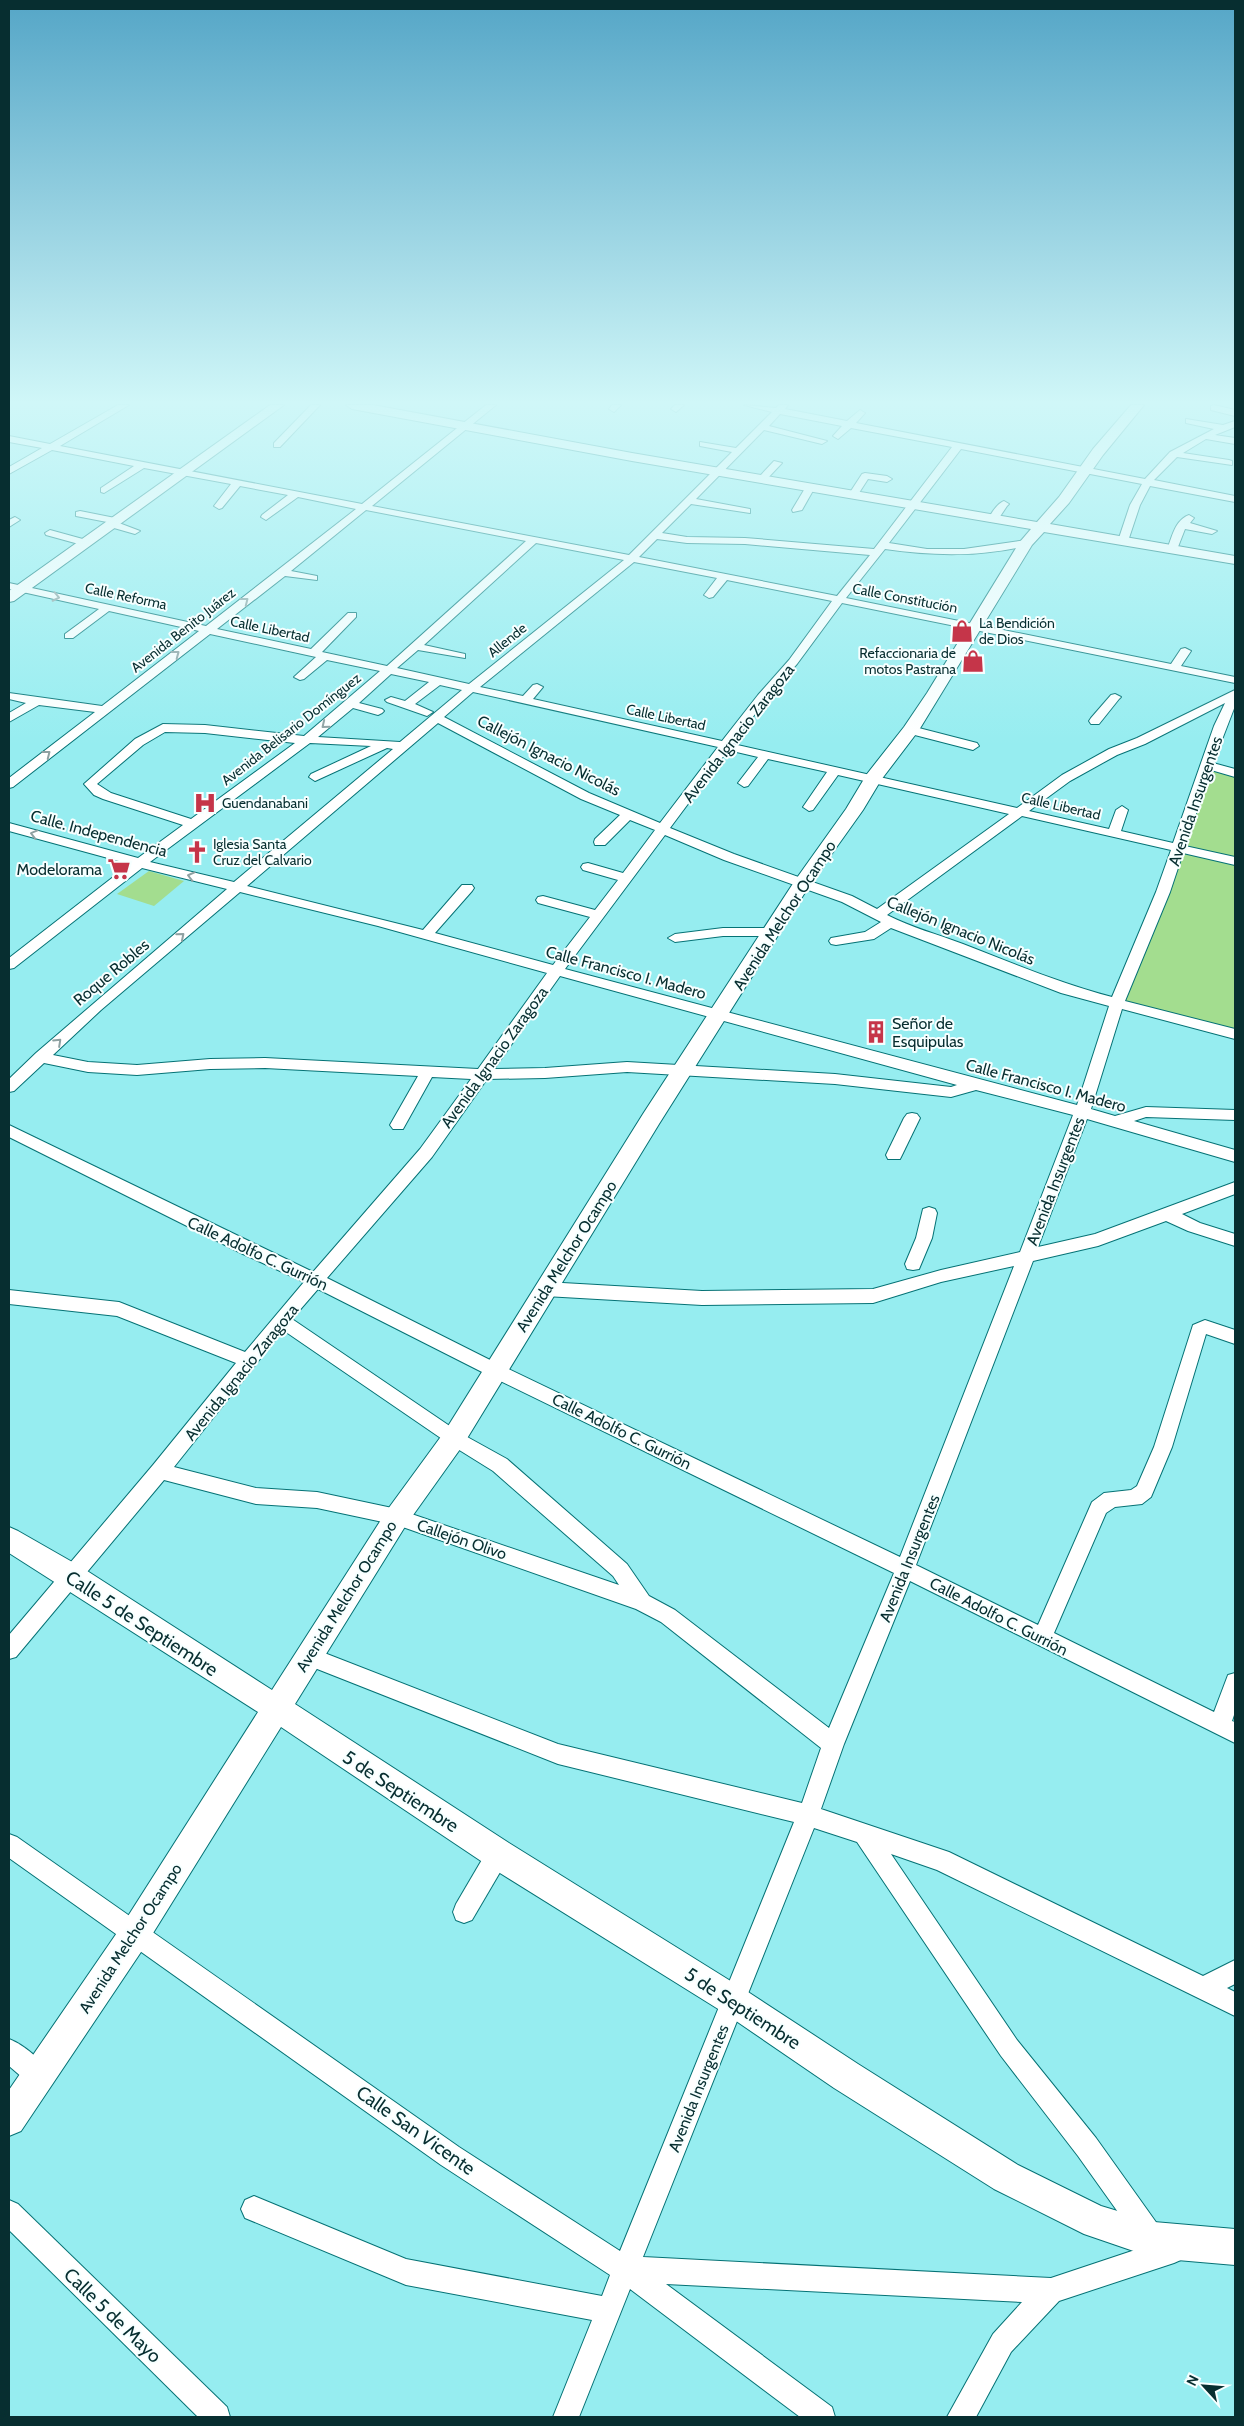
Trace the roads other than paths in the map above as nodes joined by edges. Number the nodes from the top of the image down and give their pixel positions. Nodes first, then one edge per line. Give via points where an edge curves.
1 (98, 518) edge
2 (119, 518) edge
3 (349, 518) edge
4 (417, 518) edge
5 (670, 518) edge
6 (903, 518) edge
7 (989, 518) edge
8 (1048, 518) edge
9 (1131, 518) edge
10 (993, 519) joint
11 (114, 522) junction
12 (135, 531) dead end
13 (1212, 531) dead end
14 (50, 533) dead end
15 (653, 535) junction
16 (1033, 535) junction
17 (534, 540) junction
18 (1123, 541) junction
19 (86, 543) junction
20 (878, 549) junction
21 (1172, 550) junction
22 (631, 560) junction
23 (1235, 560) edge
24 (283, 572) junction
25 (724, 576) junction
26 (313, 578) dead end
27 (15, 588) edge
28 (709, 595) dead end
29 (9, 598) edge
30 (838, 600) junction
31 (107, 608) junction
32 (352, 615) dead end
33 (975, 627) junction
34 (207, 631) junction
35 (69, 636) dead end
36 (415, 646) junction
37 (1185, 651) dead end
38 (319, 655) junction
39 (461, 656) dead end
40 (1174, 667) junction
41 (389, 670) junction
42 (300, 677) dead end
43 (436, 680) junction
44 (537, 687) dead end
45 (471, 688) junction
46 (1235, 692) edge
47 (12, 696) dead end
48 (1115, 696) dead end
49 (391, 700) dead end
50 (525, 700) junction
51 (35, 702) junction
52 (351, 704) junction
53 (408, 704) junction
54 (104, 710) junction
55 (378, 711) dead end
56 (433, 715) junction
57 (9, 718) edge
58 (1095, 721) dead end
59 (1227, 728) edge
60 (911, 730) junction
61 (307, 740) junction
62 (386, 744) junction
63 (726, 745) junction
64 (403, 746) junction
65 (973, 746) dead end
66 (766, 754) junction
67 (1206, 765) junction
68 (835, 770) junction
69 (1235, 773) edge
70 (315, 777) dead end
71 (872, 778) junction
72 (744, 783) dead end
73 (9, 784) edge
74 (809, 807) dead end
75 (1122, 810) dead end
76 (1020, 812) junction
77 (627, 814) junction
78 (193, 824) junction
79 (9, 827) edge
80 (663, 830) junction
81 (1114, 834) junction
82 (600, 842) dead end
83 (1179, 848) junction
84 (1235, 861) edge
85 (140, 863) junction
86 (588, 867) dead end
87 (627, 878) junction
88 (803, 882) junction
89 (238, 887) junction
90 (467, 888) dead end
91 (543, 900) dead end
92 (600, 915) junction
93 (883, 919) junction
94 (773, 932) junction
95 (426, 935) junction
96 (675, 938) dead end
97 (836, 941) dead end
98 (9, 965) edge
99 (556, 971) junction
100 (1116, 1005) junction
101 (719, 1015) junction
102 (1235, 1034) edge
103 (41, 1057) junction
104 (428, 1070) junction
105 (682, 1072) junction
106 (480, 1074) junction
107 (976, 1085) junction
108 (9, 1086) edge
109 (1082, 1112) junction
110 (1235, 1115) edge
111 (912, 1118) dead end
112 (1117, 1121) junction
113 (398, 1125) dead end
114 (9, 1130) edge
115 (894, 1155) dead end
116 (1235, 1156) edge
117 (1235, 1188) edge
118 (929, 1212) dead end
119 (1167, 1214) junction
120 (1235, 1240) edge
121 (1025, 1257) junction
122 (914, 1264) dead end
123 (317, 1280) junction
124 (545, 1289) junction
125 (9, 1297) edge
126 (281, 1320) junction
127 (1235, 1337) edge
128 (249, 1360) junction
129 (494, 1370) junction
130 (454, 1438) junction
131 (160, 1471) junction
132 (397, 1516) junction
133 (9, 1539) edge
134 (905, 1569) junction
135 (71, 1576) junction
136 (642, 1602) junction
137 (1042, 1638) junction
138 (9, 1650) edge
139 (309, 1656) junction
140 (1235, 1682) edge
141 (274, 1709) junction
142 (1228, 1730) edge
143 (833, 1744) junction
144 (808, 1815) junction
145 (865, 1835) junction
146 (9, 1845) edge
147 (498, 1854) junction
148 (464, 1912) dead end
149 (134, 1935) junction
150 (1235, 1971) edge
151 (1204, 1988) junction
152 (734, 2000) junction
153 (1235, 2004) edge
154 (9, 2051) edge
155 (38, 2076) junction
156 (9, 2119) edge
157 (254, 2209) dead end
158 (9, 2213) edge
159 (1154, 2240) junction
160 (1191, 2245) junction
161 (1235, 2247) edge
162 (625, 2268) junction
163 (1051, 2291) junction
164 (608, 2310) junction
165 (217, 2417) edge
166 (566, 2417) edge
167 (822, 2417) edge
168 (961, 2417) edge

1 - 11 street
2 - 11 street
3 - 24 street, Avenida Benito Juárez
4 - 17 street, Calle Constitución
5 - 15 street, Allende
6 - 20 street, Avenida Ignacio Zaragoza
7 - 10 street
8 - 16 street, Avenida Melchor Ocampo
9 - 18 street
10 - 16 street
11 - 12 street
11 - 19 street
13 - 21 street via 1186,522
14 - 19 street
15 - 20 street via 688,540
15 - 22 street, Allende
16 - 18 street
16 - 20 street via 964,552
16 - 33 street, Avenida Melchor Ocampo
17 - 22 street, Calle Constitución
17 - 36 street, Avenida Belisario Domínguez
18 - 21 street
19 - 27 street
20 - 30 street, Avenida Ignacio Zaragoza
21 - 23 street
22 - 25 street, Calle Constitución
22 - 45 street, Allende
24 - 26 street
34 -> 24 street, Avenida Benito Juárez
25 - 28 street
25 - 30 street, Calle Constitución
27 - 29 street
27 -> 31 street, Calle Reforma
30 - 33 street, Calle Constitución
30 - 63 street, Avenida Ignacio Zaragoza
31 - 34 street, Calle Reforma
31 - 35 street
32 - 38 street
33 - 40 street, Calle Constitución
33 - 60 street, Avenida Melchor Ocampo
34 - 38 street, Calle Libertad
54 -> 34 street, Avenida Benito Juárez
36 - 39 street
36 - 41 street, Avenida Belisario Domínguez
37 - 40 street
38 - 41 street, Calle Libertad
38 - 42 street
40 - 46 street, Calle Constitución
41 - 43 street, Calle Libertad
41 - 52 street, Avenida Belisario Domínguez
43 - 45 street, Calle Libertad
43 - 53 street
44 - 50 street
45 - 50 street, Calle Libertad
45 - 56 street, Allende
46 - 59 street, Avenida Insurgentes
46 - 76 street via 1088,765
47 - 51 street
48 - 58 street
49 - 53 street
50 - 63 street, Calle Libertad
51 - 54 street via 71,703
51 - 57 street
52 - 55 street
52 -> 61 street, Avenida Belisario Domínguez
53 - 56 street
73 -> 54 street, Avenida Benito Juárez
56 - 64 street, Allende
56 - 77 street, Callejón Ignacio Nicolás via 558,783
59 - 67 street, Avenida Insurgentes
60 - 65 street
60 - 71 street, Avenida Melchor Ocampo
61 - 62 street
61 - 78 street, Avenida Belisario Domínguez
61 - 78 street via 163,728 139,742 90,784 107,796
62 - 64 street
62 - 70 street
63 - 66 street, Calle Libertad
63 - 80 street, Avenida Ignacio Zaragoza
64 - 89 street, Allende
66 - 68 street, Calle Libertad
66 - 72 street
67 - 69 street
67 - 83 street, Avenida Insurgentes
68 - 71 street, Calle Libertad
68 - 74 street
71 - 76 street, Calle Libertad
71 - 88 street, Avenida Melchor Ocampo via 854,810
75 - 81 street
76 - 81 street, Calle Libertad
76 - 93 street
77 - 80 street, Callejón Ignacio Nicolás
77 - 82 street
78 - 85 street, Avenida Belisario Domínguez
85 -> 79 street, Calle. Independencia
80 - 87 street, Avenida Ignacio Zaragoza
80 - 88 street, Callejón Ignacio Nicolás
81 - 83 street, Calle Libertad
83 - 84 street, Calle Libertad
83 - 100 street, Avenida Insurgentes
89 -> 85 street, Calle. Independencia
85 - 98 street, Avenida Belisario Domínguez
86 - 87 street
87 - 92 street, Avenida Ignacio Zaragoza
88 - 93 street, Callejón Ignacio Nicolás via 848,899
88 - 94 street, Avenida Melchor Ocampo
89 - 95 street, Calle Francisco I. Madero
103 -> 89 street, Roque Robles
90 - 95 street
91 - 92 street
92 - 99 street, Avenida Ignacio Zaragoza
93 - 97 street via 869,936
93 - 100 street, Callejón Ignacio Nicolás via 1057,987
94 - 96 street via 723,932
94 - 101 street, Avenida Melchor Ocampo
95 - 99 street, Calle Francisco I. Madero
99 - 101 street, Calle Francisco I. Madero
99 - 106 street, Avenida Ignacio Zaragoza
100 - 102 street, Callejón Ignacio Nicolás
100 - 109 street, Avenida Insurgentes
101 - 105 street, Avenida Melchor Ocampo
101 - 107 street, Calle Francisco I. Madero
103 - 104 street via 88,1068 137,1070 265,1063
103 - 108 street, Roque Robles
104 - 106 street
104 - 113 street
105 - 106 street via 627,1067
105 - 107 street via 835,1079 951,1092
105 - 124 street, Avenida Melchor Ocampo
106 - 123 street, Avenida Ignacio Zaragoza via 426,1153
107 - 109 street, Calle Francisco I. Madero
109 - 112 street, Calle Francisco I. Madero
109 - 121 street, Avenida Insurgentes
110 - 112 street via 1146,1112
111 - 115 street
112 - 116 street, Calle Francisco I. Madero
114 - 123 street, Calle Adolfo C. Gurrión via 249,1250
117 - 119 street
118 - 122 street
119 - 120 street
119 - 121 street via 1098,1240
121 - 124 street via 873,1296 702,1298
121 - 134 street, Avenida Insurgentes
123 - 126 street, Avenida Ignacio Zaragoza
123 - 129 street, Calle Adolfo C. Gurrión
124 - 129 street, Avenida Melchor Ocampo
125 - 128 street via 119,1309
126 - 128 street, Avenida Ignacio Zaragoza
126 - 130 street
127 - 137 street via 1205,1327 1199,1330 1163,1448 1144,1491 1135,1498 1111,1499 1099,1508
128 - 131 street, Avenida Ignacio Zaragoza
129 - 130 street, Avenida Melchor Ocampo
129 - 134 street, Calle Adolfo C. Gurrión
130 - 132 street, Avenida Melchor Ocampo
130 - 136 street via 500,1465 620,1570
131 - 132 street, Callejón Olivo via 256,1496 317,1500
131 - 135 street, Avenida Ignacio Zaragoza
132 - 136 street, Callejón Olivo
132 - 139 street, Avenida Melchor Ocampo
133 - 135 street, Calle 5 de Septiembre
134 - 137 street, Calle Adolfo C. Gurrión
134 - 143 street, Avenida Insurgentes
135 - 138 street, Avenida Ignacio Zaragoza
135 - 141 street, Calle 5 de Septiembre
136 - 143 street, Callejón Olivo via 668,1616
137 - 142 street, Calle Adolfo C. Gurrión
139 - 141 street, Avenida Melchor Ocampo
139 - 144 street via 558,1754
140 - 142 street
141 - 147 street, 5 de Septiembre
141 - 149 street, Avenida Melchor Ocampo
143 - 144 street, Avenida Insurgentes
144 - 145 street
144 - 152 street, Avenida Insurgentes
145 - 151 street via 941,1860
145 - 159 street via 1008,2048
146 - 149 street, Calle San Vicente
147 - 148 street
147 - 152 street, 5 de Septiembre
149 - 155 street, Avenida Melchor Ocampo
149 - 162 street, Calle San Vicente via 360,2090 450,2156
150 - 151 street
151 - 153 street
152 - 159 street, 5 de Septiembre via 846,2076 1006,2176 1096,2222
152 - 162 street, Avenida Insurgentes
154 - 155 street
155 - 156 street, Avenida Melchor Ocampo
157 - 164 street via 406,2272
158 - 165 street, Calle 5 de Mayo
159 - 160 street, 5 de Septiembre
160 - 161 street, 5 de Septiembre
160 - 163 street
162 - 163 street
162 - 164 street, Avenida Insurgentes
162 - 167 street, Calle San Vicente
163 - 168 street via 1002,2343
164 - 166 street, Avenida Insurgentes

